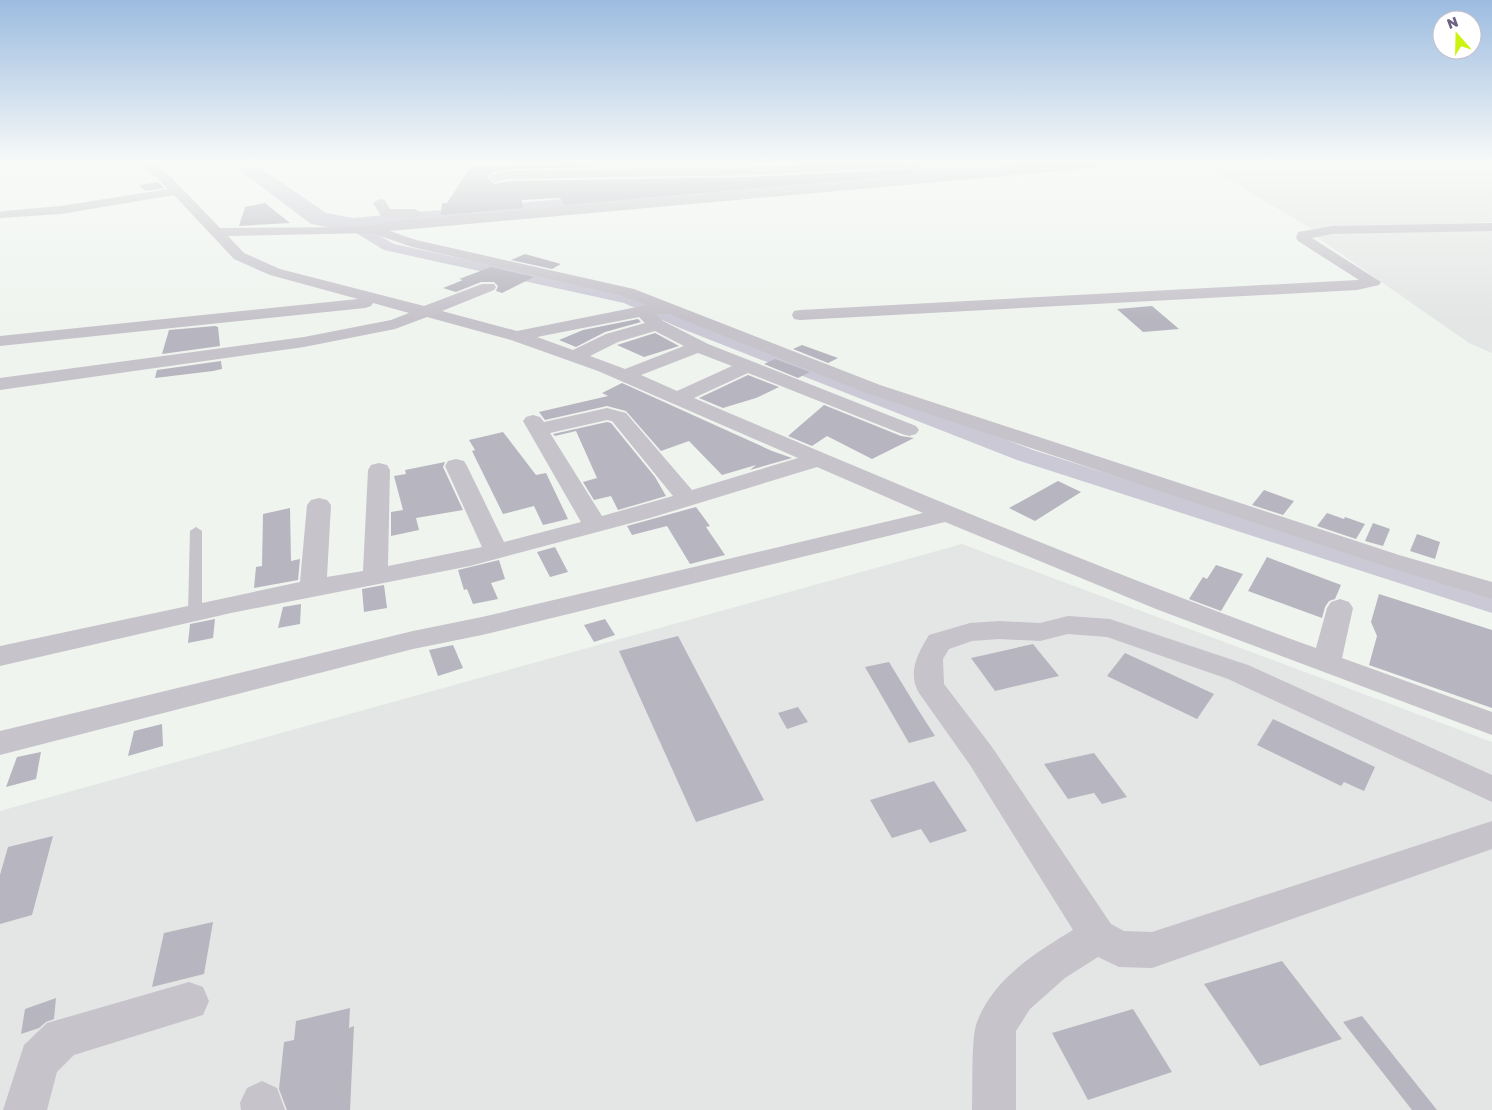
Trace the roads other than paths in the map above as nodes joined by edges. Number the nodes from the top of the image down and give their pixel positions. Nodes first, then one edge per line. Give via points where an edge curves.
1 (21, 215) edge
2 (199, 215) edge
3 (533, 215) edge
4 (2, 217) edge
5 (1492, 227) edge
6 (366, 230) junction
7 (218, 232) junction
8 (488, 287) dead end
9 (380, 301) junction
10 (424, 313) junction
11 (657, 313) junction
12 (800, 315) dead end
13 (516, 336) junction
14 (0, 341) edge
15 (699, 346) junction
16 (575, 356) junction
17 (748, 366) junction
18 (625, 375) junction
19 (0, 384) edge
20 (678, 398) junction
21 (908, 430) dead end
22 (819, 460) junction
23 (456, 466) dead end
24 (379, 470) dead end
25 (687, 499) junction
26 (319, 505) dead end
27 (948, 514) junction
28 (595, 525) junction
29 (196, 531) dead end
30 (496, 551) junction
31 (375, 578) junction
32 (313, 588) junction
33 (1492, 591) edge
34 (1340, 608) dead end
35 (194, 612) junction
36 (0, 656) edge
37 (1327, 663) junction
38 (1492, 724) edge
39 (0, 743) edge
40 (1492, 789) edge
41 (1492, 835) edge
42 (1098, 936) junction
43 (189, 1001) dead end
44 (25, 1110) edge
45 (994, 1110) edge

1 - 4 street
2 - 7 street
3 - 6 street
5 - 12 street via 1303,234 1303,238 1373,282 1358,285
6 - 7 street
6 - 11 street via 628,292
7 - 9 street via 239,256 275,272
8 - 10 street
9 - 10 street
9 - 14 street
10 - 13 street
10 - 19 street via 395,324 304,342
11 - 13 street
11 - 15 street
11 - 16 street
11 - 33 street via 873,389
13 - 16 street
15 - 17 street
15 - 18 street
16 - 18 street
17 - 20 street
17 - 21 street
18 - 20 street
20 - 22 street
22 - 25 street
22 - 27 street
23 - 30 street
24 - 31 street
25 - 28 street
25 - 28 street via 619,417 607,414 535,425
26 - 32 street
27 - 37 street via 1165,602
27 - 39 street via 413,640
28 - 30 street
29 - 35 lane
30 - 31 street
31 - 32 street
32 - 35 street
34 - 37 street
35 - 36 street
37 - 38 street
40 - 42 street via 1238,672 1110,628 1068,625 1040,632 970,632 939,642 929,659 929,686 982,756
41 - 42 street via 1152,950 1119,949
42 - 45 street via 1051,965 1016,995 996,1027
43 - 44 street via 62,1038 39,1060

